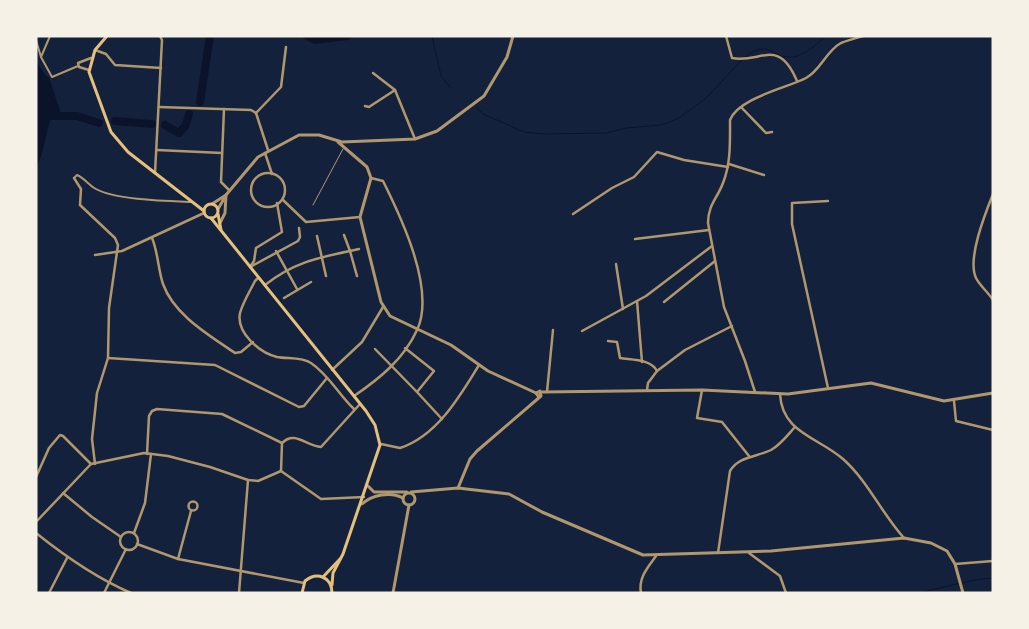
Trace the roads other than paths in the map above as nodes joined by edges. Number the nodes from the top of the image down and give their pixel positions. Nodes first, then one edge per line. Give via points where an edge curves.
1 (50, 36) edge
2 (107, 36) edge
3 (513, 36) edge
4 (726, 36) edge
5 (863, 36) edge
6 (167, 37) edge
7 (161, 38) edge
8 (36, 40) edge
9 (286, 47) dead end
10 (95, 50) junction
11 (41, 57) junction
12 (91, 58) junction
13 (78, 66) junction
14 (161, 68) junction
15 (89, 70) junction
16 (373, 72) dead end
17 (797, 81) junction
18 (395, 90) junction
19 (366, 106) dead end
20 (159, 107) junction
21 (740, 108) junction
22 (224, 109) junction
23 (256, 113) junction
24 (772, 132) dead end
25 (415, 138) junction
26 (338, 141) junction
27 (344, 147) junction
28 (157, 150) junction
29 (266, 151) junction
30 (222, 153) junction
31 (729, 165) junction
32 (155, 173) junction
33 (272, 174) junction
34 (764, 175) dead end
35 (74, 178) joint
36 (371, 178) junction
37 (229, 190) junction
38 (993, 194) edge
39 (226, 195) junction
40 (283, 200) junction
41 (828, 201) dead end
42 (196, 203) junction
43 (277, 203) junction
44 (212, 204) junction
45 (314, 205) dead end
46 (206, 206) junction
47 (204, 212) junction
48 (218, 212) junction
49 (573, 214) dead end
50 (196, 216) junction
51 (360, 217) junction
52 (211, 218) junction
53 (219, 224) junction
54 (298, 228) dead end
55 (709, 230) junction
56 (221, 231) junction
57 (344, 235) dead end
58 (317, 236) dead end
59 (152, 238) junction
60 (635, 239) dead end
61 (712, 246) junction
62 (359, 249) dead end
63 (350, 251) junction
64 (276, 252) junction
65 (117, 253) junction
66 (95, 255) dead end
67 (322, 257) junction
68 (715, 261) junction
69 (616, 264) dead end
70 (250, 267) junction
71 (286, 270) junction
72 (326, 276) dead end
73 (357, 276) dead end
74 (258, 278) junction
75 (311, 282) dead end
76 (265, 285) junction
77 (297, 289) junction
78 (284, 298) dead end
79 (993, 300) edge
80 (637, 301) junction
81 (664, 302) dead end
82 (383, 307) junction
83 (622, 309) junction
84 (732, 326) junction
85 (417, 330) junction
86 (553, 330) dead end
87 (582, 331) dead end
88 (608, 341) dead end
89 (253, 342) junction
90 (405, 348) junction
91 (375, 349) dead end
92 (108, 358) junction
93 (642, 362) junction
94 (479, 365) junction
95 (392, 367) junction
96 (332, 370) junction
97 (657, 371) junction
98 (327, 378) junction
99 (828, 389) junction
100 (647, 390) junction
101 (702, 390) junction
102 (417, 392) junction
103 (542, 392) junction
104 (547, 392) junction
105 (755, 392) junction
106 (536, 393) junction
107 (993, 393) edge
108 (780, 394) junction
109 (354, 396) junction
110 (539, 397) junction
111 (954, 401) junction
112 (360, 404) junction
113 (354, 409) junction
114 (442, 419) junction
115 (794, 428) junction
116 (993, 430) edge
117 (282, 443) junction
118 (381, 444) junction
119 (149, 454) junction
120 (749, 456) junction
121 (93, 464) junction
122 (281, 471) junction
123 (36, 477) edge
124 (248, 480) junction
125 (368, 486) junction
126 (458, 488) junction
127 (422, 491) junction
128 (409, 492) junction
129 (63, 493) junction
130 (416, 497) junction
131 (364, 498) junction
132 (403, 498) junction
133 (362, 504) junction
134 (409, 505) junction
135 (191, 511) dead end
136 (36, 515) edge
137 (41, 516) junction
138 (36, 522) edge
139 (36, 533) edge
140 (134, 533) junction
141 (121, 537) junction
142 (904, 538) junction
143 (138, 544) junction
144 (126, 550) junction
145 (718, 553) junction
146 (749, 553) junction
147 (343, 554) junction
148 (656, 556) junction
149 (66, 558) junction
150 (178, 559) junction
151 (993, 561) edge
152 (955, 564) junction
153 (241, 572) junction
154 (323, 577) junction
155 (109, 583) junction
156 (304, 584) junction
157 (332, 585) junction
158 (49, 593) edge
159 (104, 593) edge
160 (131, 593) edge
161 (239, 593) edge
162 (302, 593) edge
163 (333, 593) edge
164 (393, 593) edge
165 (640, 593) edge
166 (786, 593) edge
167 (963, 593) edge

1 - 11 street
2 - 10 main road
3 - 25 street via 508,57 484,96 437,131
4 - 17 street via 732,58 770,54 787,64
5 - 17 street via 840,43 817,70
6 - 7 street
7 - 14 street
8 - 11 street
9 - 23 street via 280,87
10 - 12 main road
10 - 14 street via 106,54 115,65
11 - 13 street via 52,76
12 - 13 street via 80,61
12 - 15 main road
13 - 15 street
14 - 20 street
15 - 32 main road via 94,93 111,132 128,152
16 - 18 street
17 - 21 street
18 - 19 street
18 - 25 street
20 - 22 street
20 - 28 street
21 - 24 street via 766,133
21 - 31 street via 730,120
22 - 23 street
22 - 30 street
23 - 29 street
25 - 26 street
26 - 27 street
26 - 29 street via 306,134 294,136
27 - 36 street via 367,167
27 - 45 lane
28 - 30 street
28 - 32 street
29 - 33 street
29 - 37 street
30 - 37 street via 221,182
31 - 34 street
31 - 49 street via 684,160 657,152 640,173
31 - 55 street via 708,211
32 - 42 main road
33 - 40 street via 285,184
33 - 43 street via 254,181 250,192 258,203 265,206
35 - 42 street via 77,175 97,189 111,193
35 - 65 street via 81,189 80,205 115,238
36 - 51 street
36 - 85 street via 383,181 400,215 413,255 422,288
37 - 39 street
38 - 79 street via 973,251 972,264 976,279
39 - 44 street
39 - 48 street
39 - 53 street via 224,214
40 - 43 street
40 - 51 street via 306,222
41 - 99 street via 792,203 792,224
42 - 46 main road
42 - 47 main road
42 - 50 street
43 - 70 street via 282,232 256,248
44 - 46 main road
44 - 48 main road
46 - 47 main road
47 - 50 street
47 - 52 main road
48 - 52 main road
48 - 53 main road
50 - 59 street
51 - 82 street
52 - 56 main road
53 - 56 main road
54 - 64 street via 300,240
55 - 60 street
55 - 61 street
56 - 70 main road
57 - 63 street
58 - 67 street
59 - 65 street
59 - 89 street via 162,282 174,303 205,333 235,353
61 - 68 street
61 - 80 street
62 - 63 street
63 - 67 street
63 - 73 street
64 - 70 street
64 - 71 street
65 - 66 street
65 - 92 street via 109,308
67 - 71 street
67 - 72 street
68 - 81 street
68 - 84 street via 724,306
69 - 83 street
70 - 74 main road
71 - 76 street
71 - 77 street
74 - 76 main road
74 - 89 street via 247,296 240,318
75 - 77 street
76 - 96 main road
77 - 78 street
80 - 83 street
80 - 93 street
82 - 85 street via 390,316
82 - 96 street via 362,342
83 - 87 street
84 - 97 street via 685,350
84 - 105 street
85 - 90 street
85 - 94 street via 451,345
86 - 104 street
88 - 93 street via 617,342 620,358
89 - 98 street via 267,354 310,362
90 - 95 street
90 - 102 street via 434,371
91 - 95 street
92 - 98 street via 215,365 299,407 304,406
92 - 121 street via 97,393
93 - 97 street
94 - 106 street
94 - 114 street
95 - 102 street
95 - 109 street
96 - 109 main road
97 - 100 street
98 - 113 street
99 - 108 street
99 - 111 street via 871,383
100 - 101 street
100 - 104 street
101 - 105 street
101 - 120 street via 697,418 722,422
102 - 114 street
103 - 104 street
103 - 106 street
103 - 110 street
105 - 108 street
106 - 110 street
107 - 111 street
108 - 115 street
109 - 112 main road
110 - 126 street via 477,451 470,459
111 - 116 street via 956,421
112 - 113 street
112 - 118 main road via 375,425
113 - 117 street via 321,448 297,438
114 - 118 street via 403,447
115 - 120 street via 769,451
115 - 142 street via 842,459 856,473
117 - 119 street via 222,414 157,409 149,416
117 - 122 street
118 - 125 main road
119 - 121 street
119 - 124 street via 210,467
119 - 140 street via 145,503
120 - 145 street via 733,465 730,471
121 - 123 street via 60,435 49,448
121 - 129 street
122 - 124 street via 258,481
122 - 131 street via 321,499
124 - 153 street
125 - 128 street via 374,492
125 - 131 main road
126 - 127 street
126 - 148 street via 509,494 611,542 643,555
127 - 128 street
127 - 130 street
128 - 130 street
128 - 132 street
129 - 137 street
129 - 141 street
130 - 134 street via 414,504
131 - 133 main road
132 - 133 street via 394,494 376,496
132 - 134 street
133 - 147 main road
134 - 164 street
135 - 150 street
136 - 137 street
137 - 138 street
139 - 149 street
140 - 141 street via 127,532
140 - 143 street
141 - 144 street via 121,546
142 - 146 street
142 - 152 street via 940,546
143 - 144 street
143 - 150 street
144 - 155 street
145 - 146 street
145 - 148 street
146 - 166 street via 780,576
147 - 154 main road
147 - 157 main road via 333,573
148 - 165 street via 641,580
149 - 155 street
149 - 158 street
150 - 153 street
151 - 152 street
152 - 167 street
153 - 156 street
153 - 161 street
154 - 156 main road via 313,576
154 - 157 main road
155 - 159 street
155 - 160 street
156 - 162 main road
157 - 163 main road

